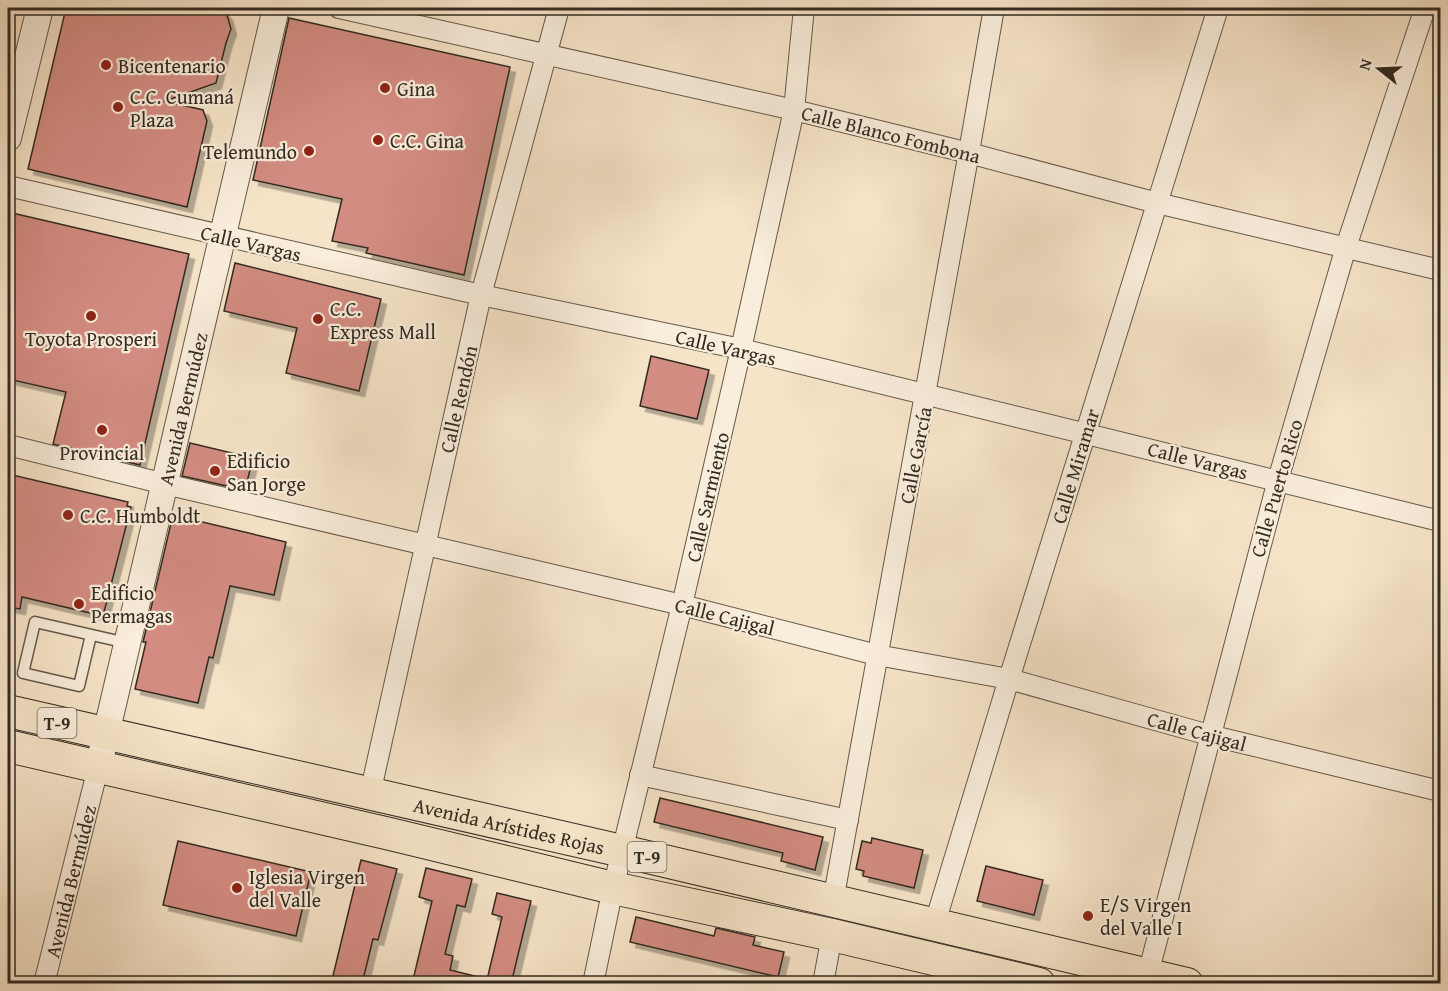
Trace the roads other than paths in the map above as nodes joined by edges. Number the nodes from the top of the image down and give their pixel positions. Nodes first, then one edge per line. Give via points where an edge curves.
1 (40, 8) edge
2 (276, 8) edge
3 (339, 8) edge
4 (559, 8) edge
5 (804, 8) edge
6 (994, 8) edge
7 (1218, 8) edge
8 (1425, 8) edge
9 (545, 54) junction
10 (794, 110) junction
11 (8, 138) edge
12 (969, 153) junction
13 (8, 186) edge
14 (1157, 203) junction
15 (223, 236) junction
16 (1346, 247) junction
17 (1440, 270) edge
18 (482, 295) junction
19 (741, 349) junction
20 (927, 395) junction
21 (1085, 433) junction
22 (8, 445) edge
23 (1278, 480) junction
24 (165, 484) junction
25 (1440, 521) edge
26 (424, 545) junction
27 (682, 605) junction
28 (91, 634) junction
29 (128, 643) junction
30 (877, 655) junction
31 (1009, 680) junction
32 (8, 711) edge
33 (106, 734) junction
34 (1209, 735) junction
35 (8, 746) edge
36 (98, 768) junction
37 (640, 775) junction
38 (1440, 791) edge
39 (370, 794) junction
40 (848, 820) junction
41 (622, 851) junction
42 (613, 888) junction
43 (833, 901) junction
44 (934, 926) junction
45 (832, 935) junction
46 (1148, 974) junction
47 (44, 984) edge
48 (592, 984) edge
49 (823, 984) edge
50 (1039, 984) edge
51 (1187, 984) edge

1 - 11 street
2 - 15 street, Avenida Bermúdez
3 - 9 street, Calle Blanco Fombona
4 - 9 street, Calle Rendón
5 - 10 street, Calle Sarmiento
6 - 12 street, Calle García
7 - 14 street, Calle Miramar
8 - 16 street, Calle Puerto Rico
9 - 10 street, Calle Blanco Fombona
9 - 18 street, Calle Rendón
10 - 12 street, Calle Blanco Fombona
10 - 19 street, Calle Sarmiento
12 - 14 street, Calle Blanco Fombona
12 - 20 street, Calle García
13 - 15 street, Calle Vargas
14 - 16 street, Calle Blanco Fombona
14 - 21 street, Calle Miramar
15 - 18 street, Calle Vargas
15 - 24 street, Avenida Bermúdez
16 - 17 street, Calle Blanco Fombona
16 - 23 street, Calle Puerto Rico
18 - 19 street, Calle Vargas
18 - 26 street, Calle Rendón
19 - 20 street, Calle Vargas
19 - 27 street, Calle Sarmiento
20 - 21 street, Calle Vargas
20 - 30 street, Calle García
21 - 23 street, Calle Vargas
21 - 31 street, Calle Miramar
22 - 24 street, Calle Cajigal
23 - 25 street, Calle Vargas
23 - 34 street, Calle Puerto Rico
24 - 26 street, Calle Cajigal
24 - 29 street, Avenida Bermúdez
26 - 27 street, Calle Cajigal
26 - 39 street, Calle Rendón
27 - 30 street, Calle Cajigal
27 - 37 street, Calle Sarmiento
28 - 28 lane via 35,621 23,673 79,686
28 - 29 lane
29 - 33 street, Avenida Bermúdez
30 - 31 street, Calle Cajigal
30 - 40 street, Calle García
31 - 34 street, Calle Cajigal
31 - 44 street, Calle Miramar
32 - 33 main road, Avenida Arístides Rojas / T-9
33 - 36 street, Avenida Bermúdez
33 - 39 main road, Avenida Arístides Rojas / T-9
34 - 38 street, Calle Cajigal
34 - 46 street, Calle Puerto Rico
35 - 36 main road, Avenida Arístides Rojas / T-9
36 - 42 main road, Avenida Arístides Rojas / T-9
36 - 47 street, Avenida Bermúdez
37 - 40 street
37 - 41 street, Calle Sarmiento
39 - 41 main road, Avenida Arístides Rojas / T-9
40 - 43 street, Calle García
41 - 42 street, Calle Sarmiento
41 - 43 main road, Avenida Arístides Rojas / T-9
42 - 45 main road, Avenida Arístides Rojas / T-9
42 - 48 street, Calle Sarmiento
43 - 44 main road, Avenida Arístides Rojas / T-9
44 - 46 main road, Avenida Arístides Rojas / T-9
45 - 49 street
45 - 50 main road, Avenida Arístides Rojas / T-9
46 - 51 main road, Avenida Arístides Rojas / T-9

